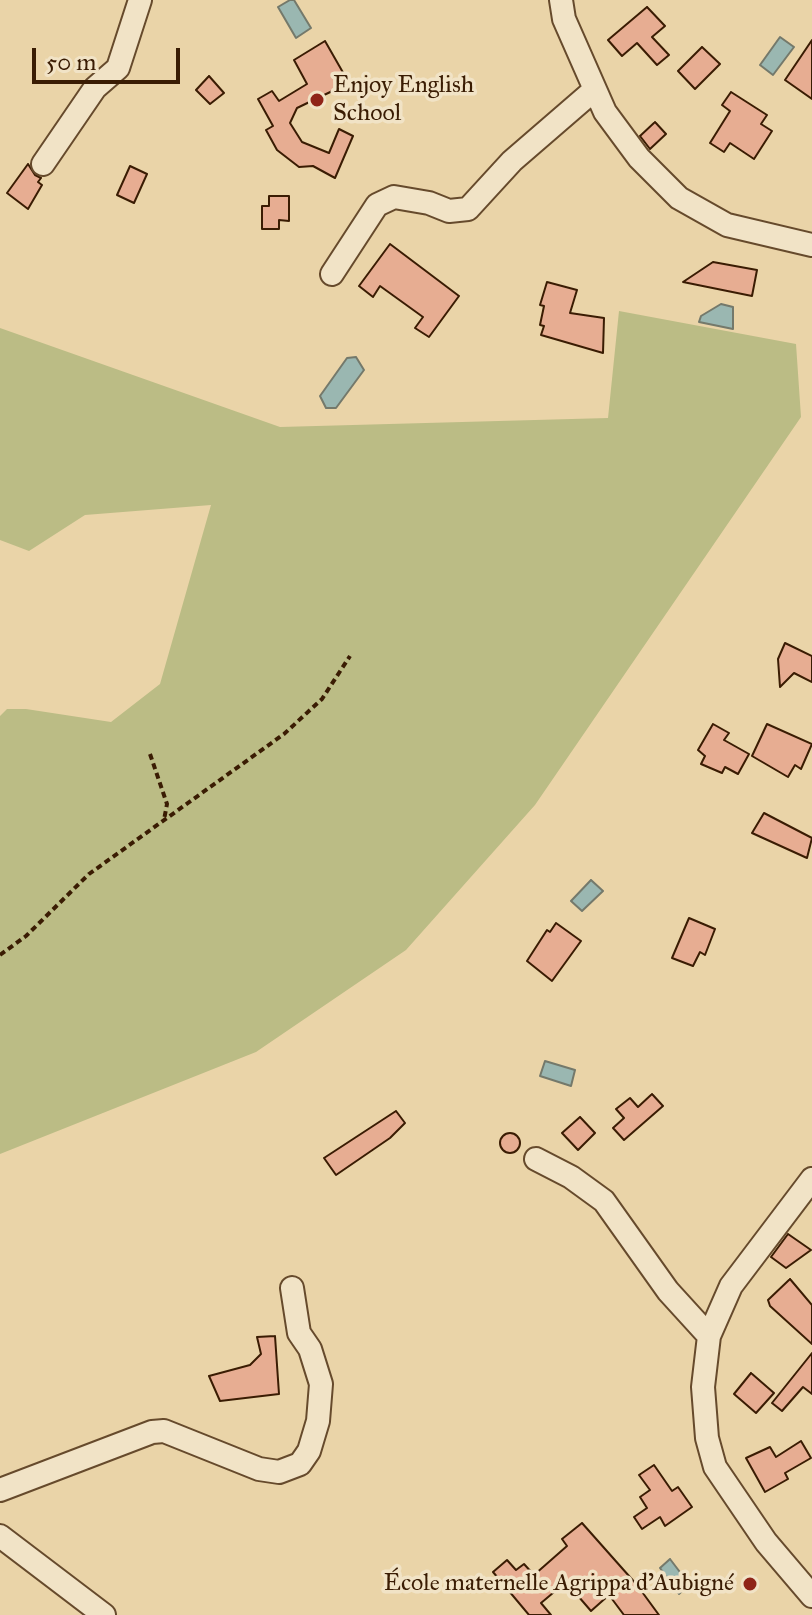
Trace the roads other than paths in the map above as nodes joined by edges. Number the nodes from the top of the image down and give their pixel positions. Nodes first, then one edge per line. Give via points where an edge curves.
1 (140, 0) edge
2 (561, 0) edge
3 (593, 91) junction
4 (43, 164) dead end
5 (812, 245) edge
6 (332, 274) dead end
7 (536, 1159) dead end
8 (812, 1179) edge
9 (292, 1288) dead end
10 (709, 1336) junction
11 (0, 1490) edge
12 (0, 1536) edge
13 (812, 1596) edge
14 (104, 1615) edge

1 - 4 street via 118,68 95,88
2 - 3 street
3 - 5 street via 639,158 679,198 727,225
3 - 6 street via 512,161 468,209 449,211 394,197 377,205
7 - 10 street via 604,1201 668,1291
8 - 10 street via 731,1286
9 - 11 street via 299,1333 321,1384 318,1421 300,1464 279,1472 259,1469 164,1431 152,1432
10 - 13 street via 703,1387 715,1467 766,1542
12 - 14 street

